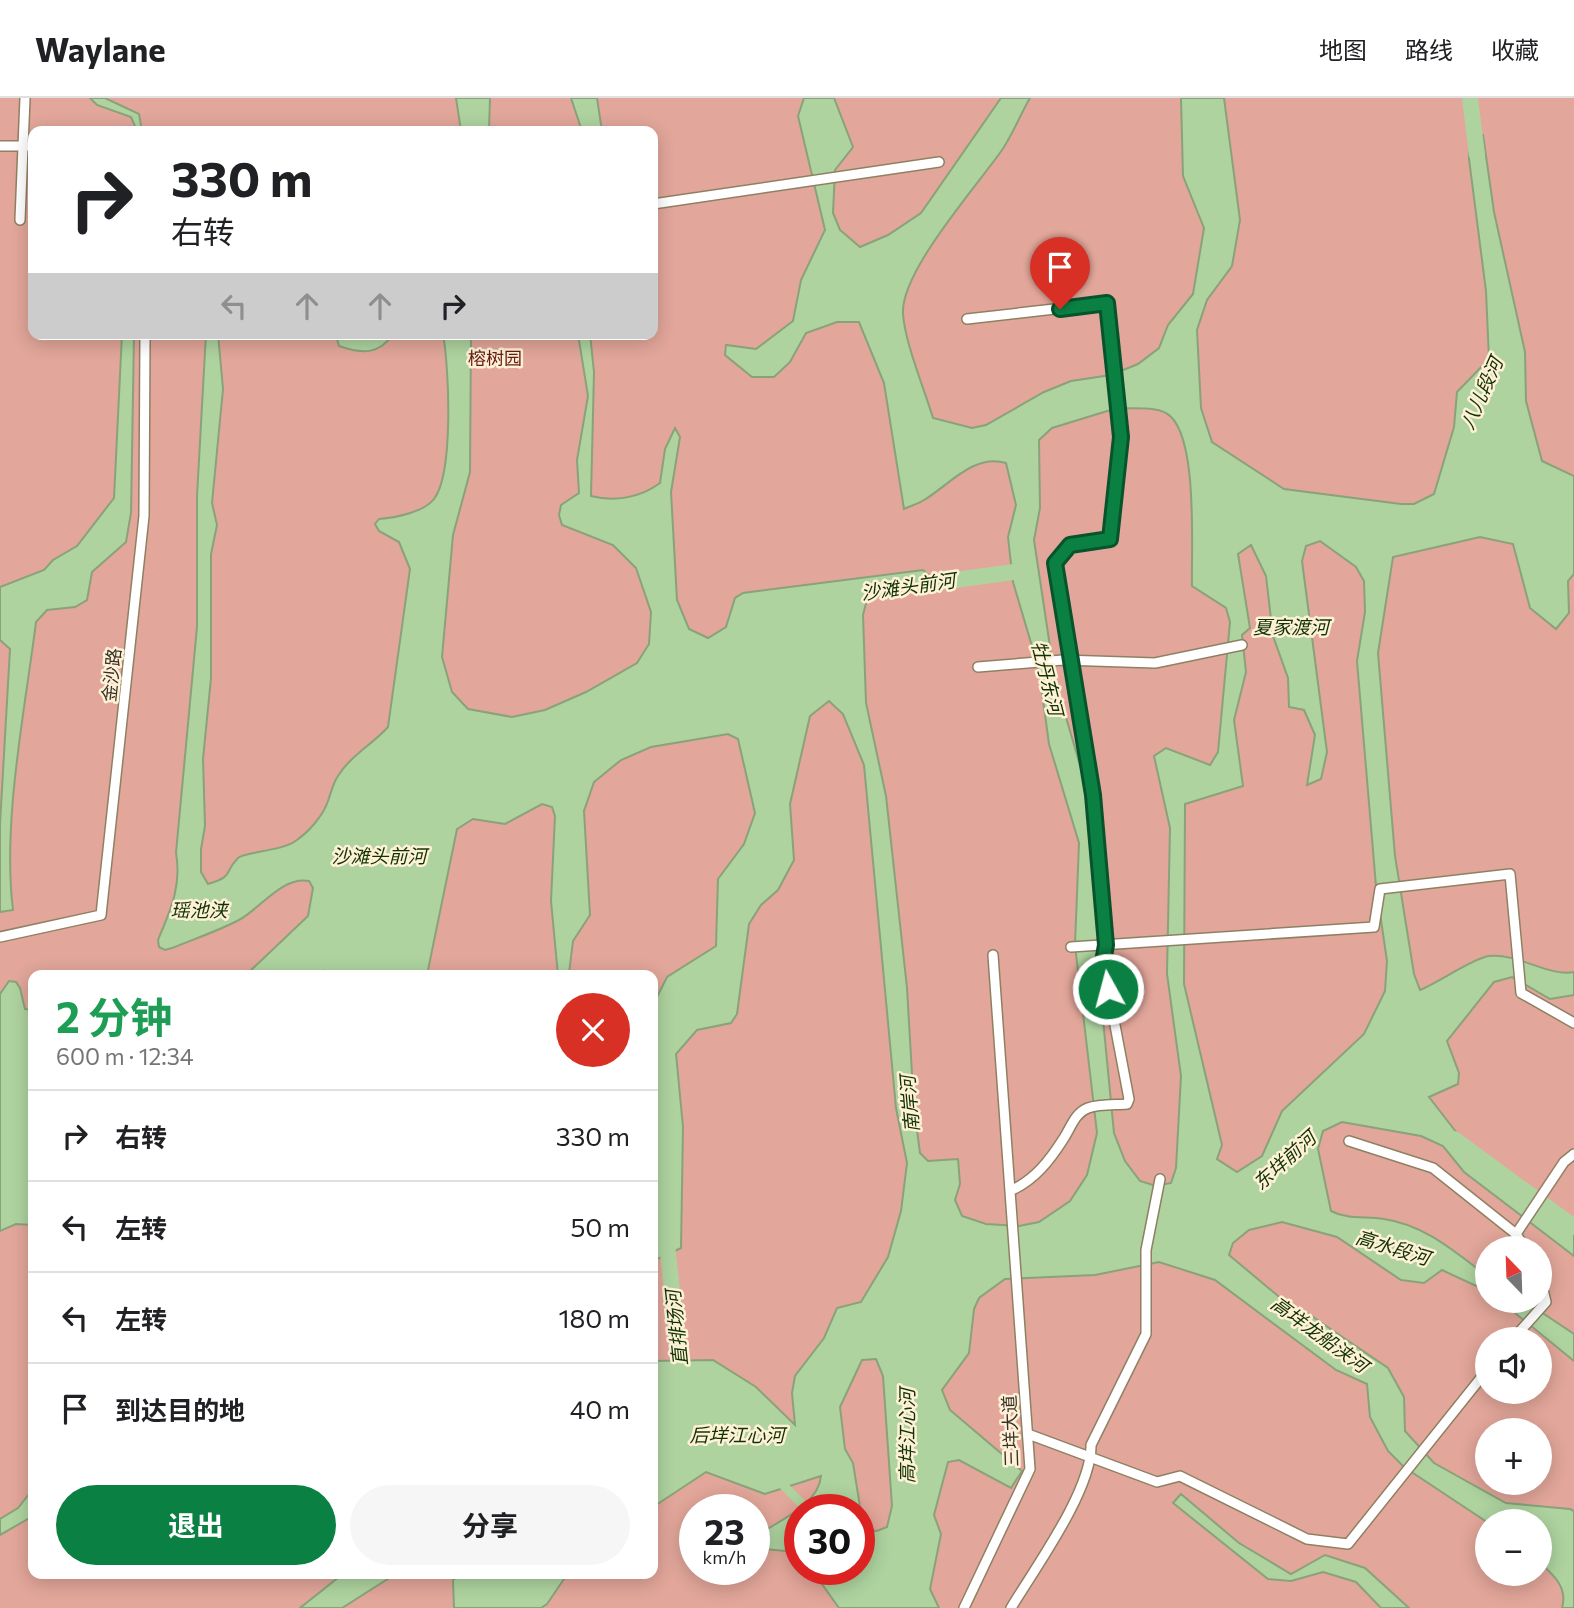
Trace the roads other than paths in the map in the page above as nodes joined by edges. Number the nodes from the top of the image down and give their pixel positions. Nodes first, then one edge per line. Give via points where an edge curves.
1 (25, 98) edge
2 (0, 145) edge
3 (28, 146) edge
4 (939, 163) dead end
5 (658, 203) edge
6 (20, 220) dead end
7 (967, 319) dead end
8 (145, 340) edge
9 (1242, 645) dead end
10 (1067, 660) junction
11 (978, 667) dead end
12 (0, 937) edge
13 (1106, 945) junction
14 (1071, 947) dead end
15 (993, 955) dead end
16 (1574, 1023) edge
17 (1349, 1141) dead end
18 (1574, 1154) edge
19 (1159, 1182) dead end
20 (1010, 1191) junction
21 (1518, 1231) junction
22 (1520, 1236) edge
23 (1536, 1313) edge
24 (1524, 1327) edge
25 (1475, 1385) edge
26 (1028, 1434) junction
27 (1092, 1458) junction
28 (964, 1608) edge
29 (1011, 1608) edge

1 - 3 street
2 - 3 street
3 - 6 street
4 - 5 street
7 - 10 street via 1107,303 1121,437 1116,495 1110,539 1070,545 1055,563
8 - 12 street, 金沙路 via 144,516 102,915
9 - 10 street via 1155,663
10 - 11 street
10 - 13 street via 1093,795
13 - 14 street
13 - 16 street via 1374,927 1380,889 1510,874 1521,993
13 - 20 street via 1103,962 1129,1099 1127,1104 1088,1108 1075,1118 1037,1174
15 - 20 street
17 - 21 street via 1433,1168
18 - 21 street
19 - 27 street via 1146,1249 1146,1335 1091,1445
20 - 26 street, 三垟大道
21 - 22 street
23 - 24 street
25 - 27 street via 1348,1544 1307,1539 1180,1476 1157,1482
26 - 27 street
26 - 28 street, 三垟大道 via 1030,1469
27 - 29 street via 1085,1481

